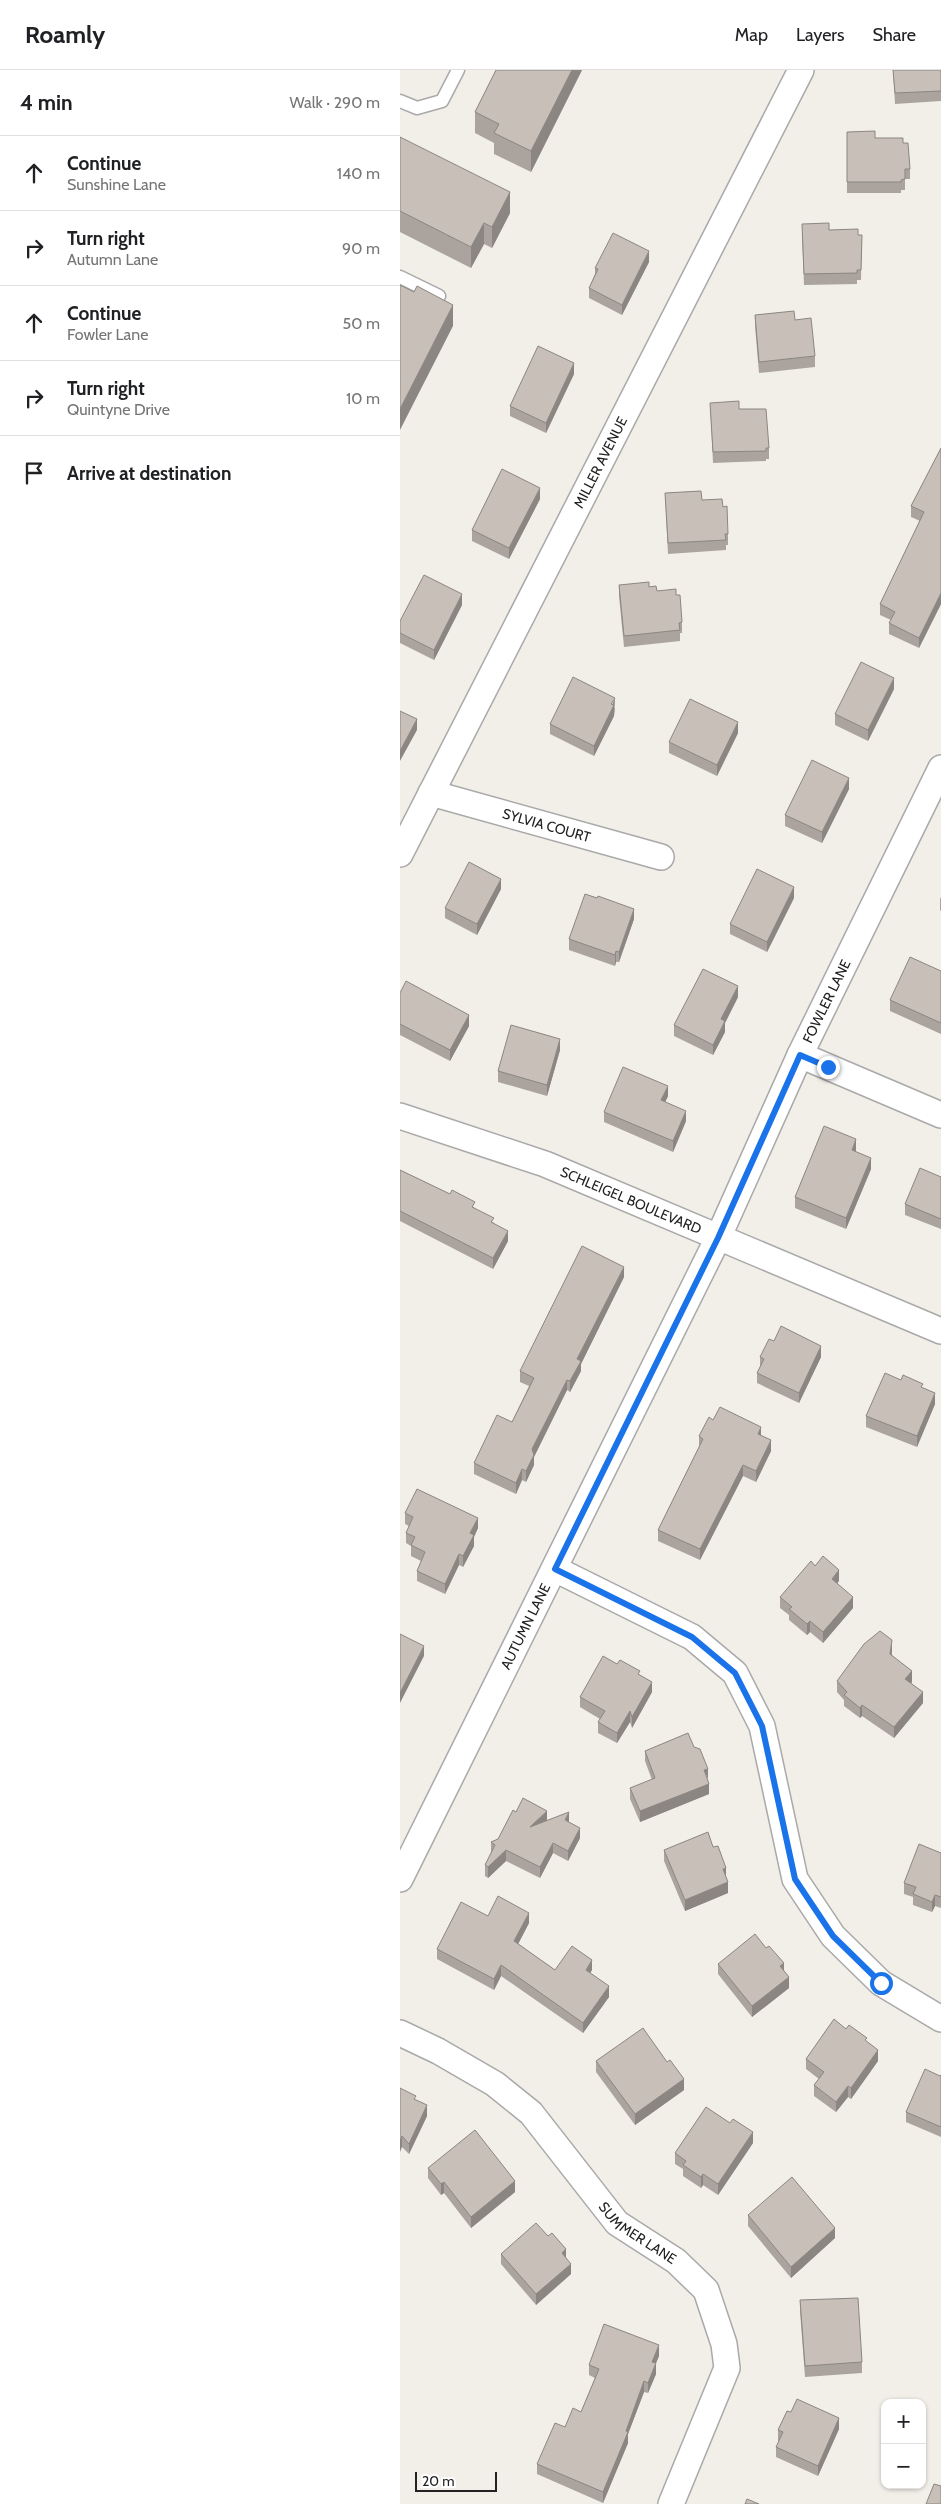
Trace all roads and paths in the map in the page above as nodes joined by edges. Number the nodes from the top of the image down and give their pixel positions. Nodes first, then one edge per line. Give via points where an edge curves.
1 (458, 70) edge
2 (801, 70) edge
3 (400, 101) edge
4 (400, 277) edge
5 (439, 296) edge
6 (941, 768) edge
7 (431, 793) junction
8 (400, 854) edge
9 (661, 858) dead end
10 (800, 1055) junction
11 (941, 1115) edge
12 (400, 1116) edge
13 (718, 1238) junction
14 (941, 1330) edge
15 (555, 1569) junction
16 (400, 1878) edge
17 (941, 2019) edge
18 (400, 2033) edge
19 (671, 2504) edge

1 - 3 lane via 442,101 417,108
2 - 7 street, MILLER AVENUE
4 - 5 lane
6 - 10 street, FOWLER LANE
7 - 8 street, MILLER AVENUE
7 - 9 street, SYLVIA COURT
10 - 11 street
10 - 13 street, FOWLER LANE
12 - 13 street, SCHLEIGEL BOULEVARD via 545,1164
13 - 14 street, SCHLEIGEL BOULEVARD
13 - 15 street, AUTUMN LANE
15 - 16 street, AUTUMN LANE
15 - 17 street via 692,1637 735,1673 762,1726 795,1879 833,1936 881,1983
18 - 19 street, SUMMER LANE via 495,2084 531,2113 617,2222 676,2261 706,2290 724,2344 727,2368

